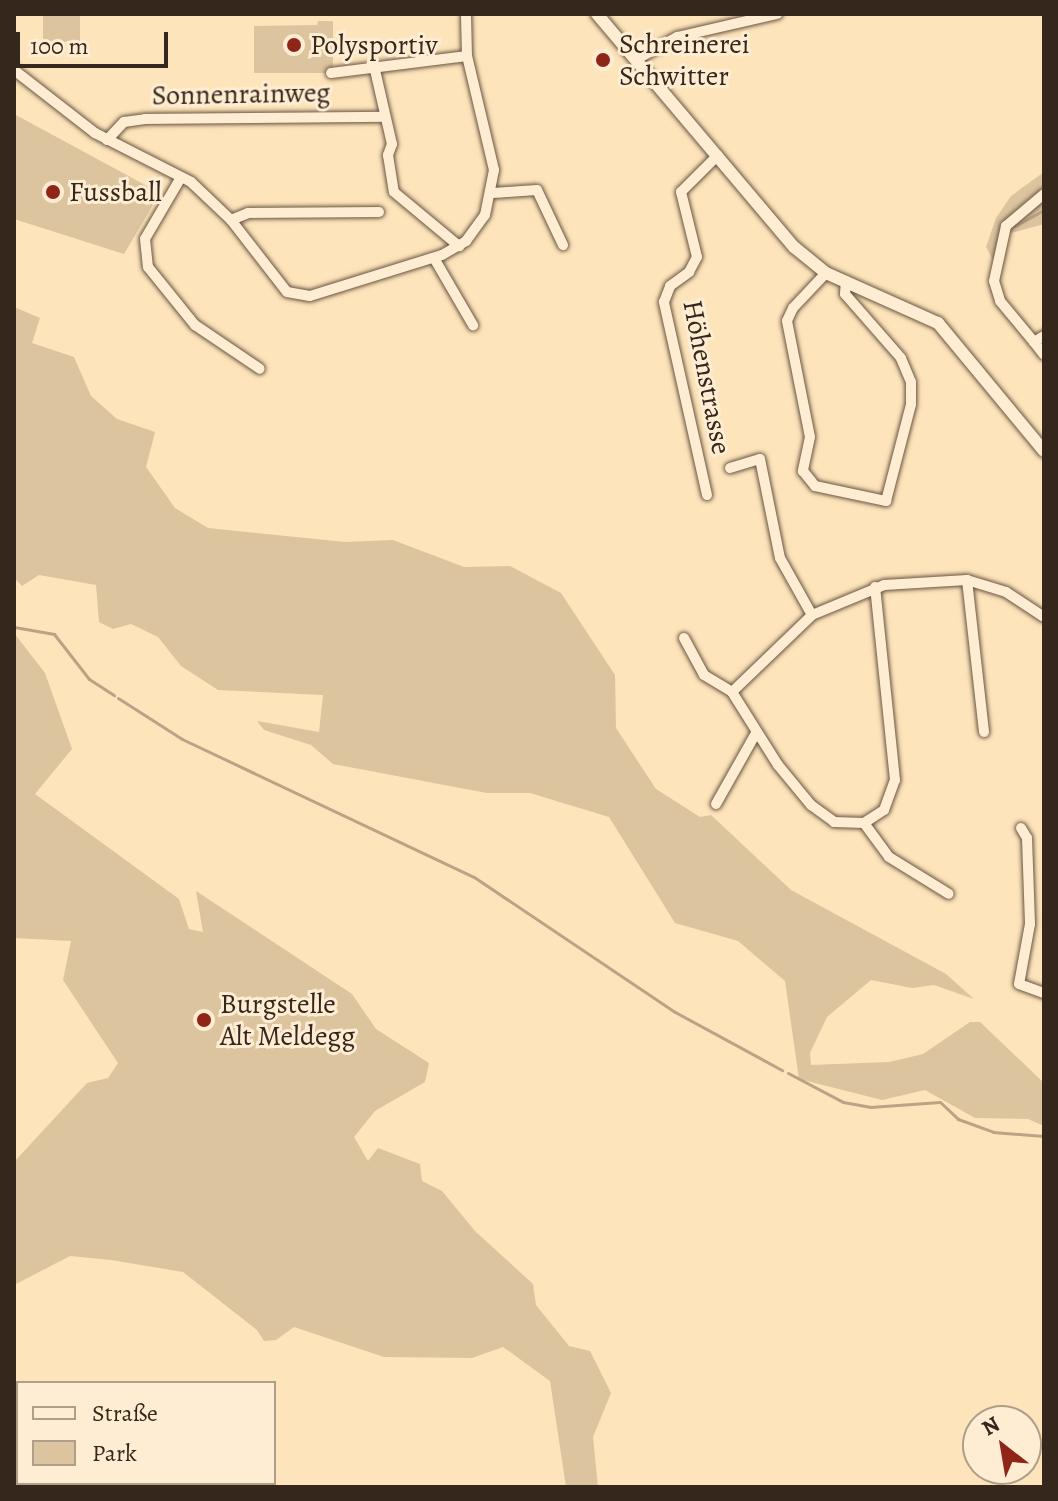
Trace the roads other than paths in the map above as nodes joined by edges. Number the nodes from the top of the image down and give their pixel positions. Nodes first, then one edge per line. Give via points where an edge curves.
1 (466, 14) edge
2 (597, 14) edge
3 (777, 14) edge
4 (467, 56) junction
5 (637, 59) junction
6 (14, 70) edge
7 (375, 70) junction
8 (331, 73) dead end
9 (385, 117) junction
10 (107, 140) junction
11 (718, 155) junction
12 (180, 179) junction
13 (493, 193) junction
14 (1044, 194) edge
15 (379, 212) dead end
16 (231, 220) junction
17 (563, 245) dead end
18 (459, 246) junction
19 (434, 258) junction
20 (826, 273) junction
21 (846, 281) junction
22 (473, 325) dead end
23 (1039, 339) edge
24 (1044, 355) edge
25 (260, 369) dead end
26 (1044, 451) edge
27 (730, 468) dead end
28 (707, 495) dead end
29 (967, 580) junction
30 (875, 587) junction
31 (812, 615) junction
32 (1044, 617) edge
33 (684, 638) dead end
34 (732, 692) junction
35 (984, 732) dead end
36 (756, 733) junction
37 (716, 804) dead end
38 (864, 823) junction
39 (1021, 828) dead end
40 (949, 894) dead end
41 (1044, 993) edge

1 - 4 street
2 - 5 street
3 - 5 street via 677,37
4 - 7 street
4 - 13 street via 492,161
5 - 11 street
6 - 10 street
7 - 8 street
7 - 9 street
9 - 10 street, Sonnenrainweg via 145,119 124,122
9 - 18 street via 394,192
10 - 12 street via 171,169
11 - 20 street via 794,247
11 - 28 street, Höhenstrasse via 681,192 697,257 689,272 666,291 664,302
12 - 16 street via 191,182
12 - 25 street via 145,239 148,267 195,325
13 - 17 street via 537,190
13 - 18 street via 478,226
14 - 23 street via 1006,226 994,281 1000,301
15 - 16 street via 248,213
16 - 19 street via 277,282 302,296 326,294
18 - 19 street
19 - 22 street
20 - 21 street
20 - 21 street via 787,321 810,437 803,471 815,486 886,501 911,404 911,382 901,358 844,291
21 - 26 street via 938,323
23 - 24 street
27 - 31 street via 760,459 780,558
29 - 30 street via 921,579
29 - 32 street via 1006,592
29 - 35 street
30 - 31 street
30 - 38 street via 895,780 884,810
31 - 34 street
33 - 34 street via 704,675
34 - 36 street
36 - 37 street
36 - 38 street via 821,814 846,825
38 - 40 street via 889,857
39 - 41 street via 1027,838 1030,924 1019,984

